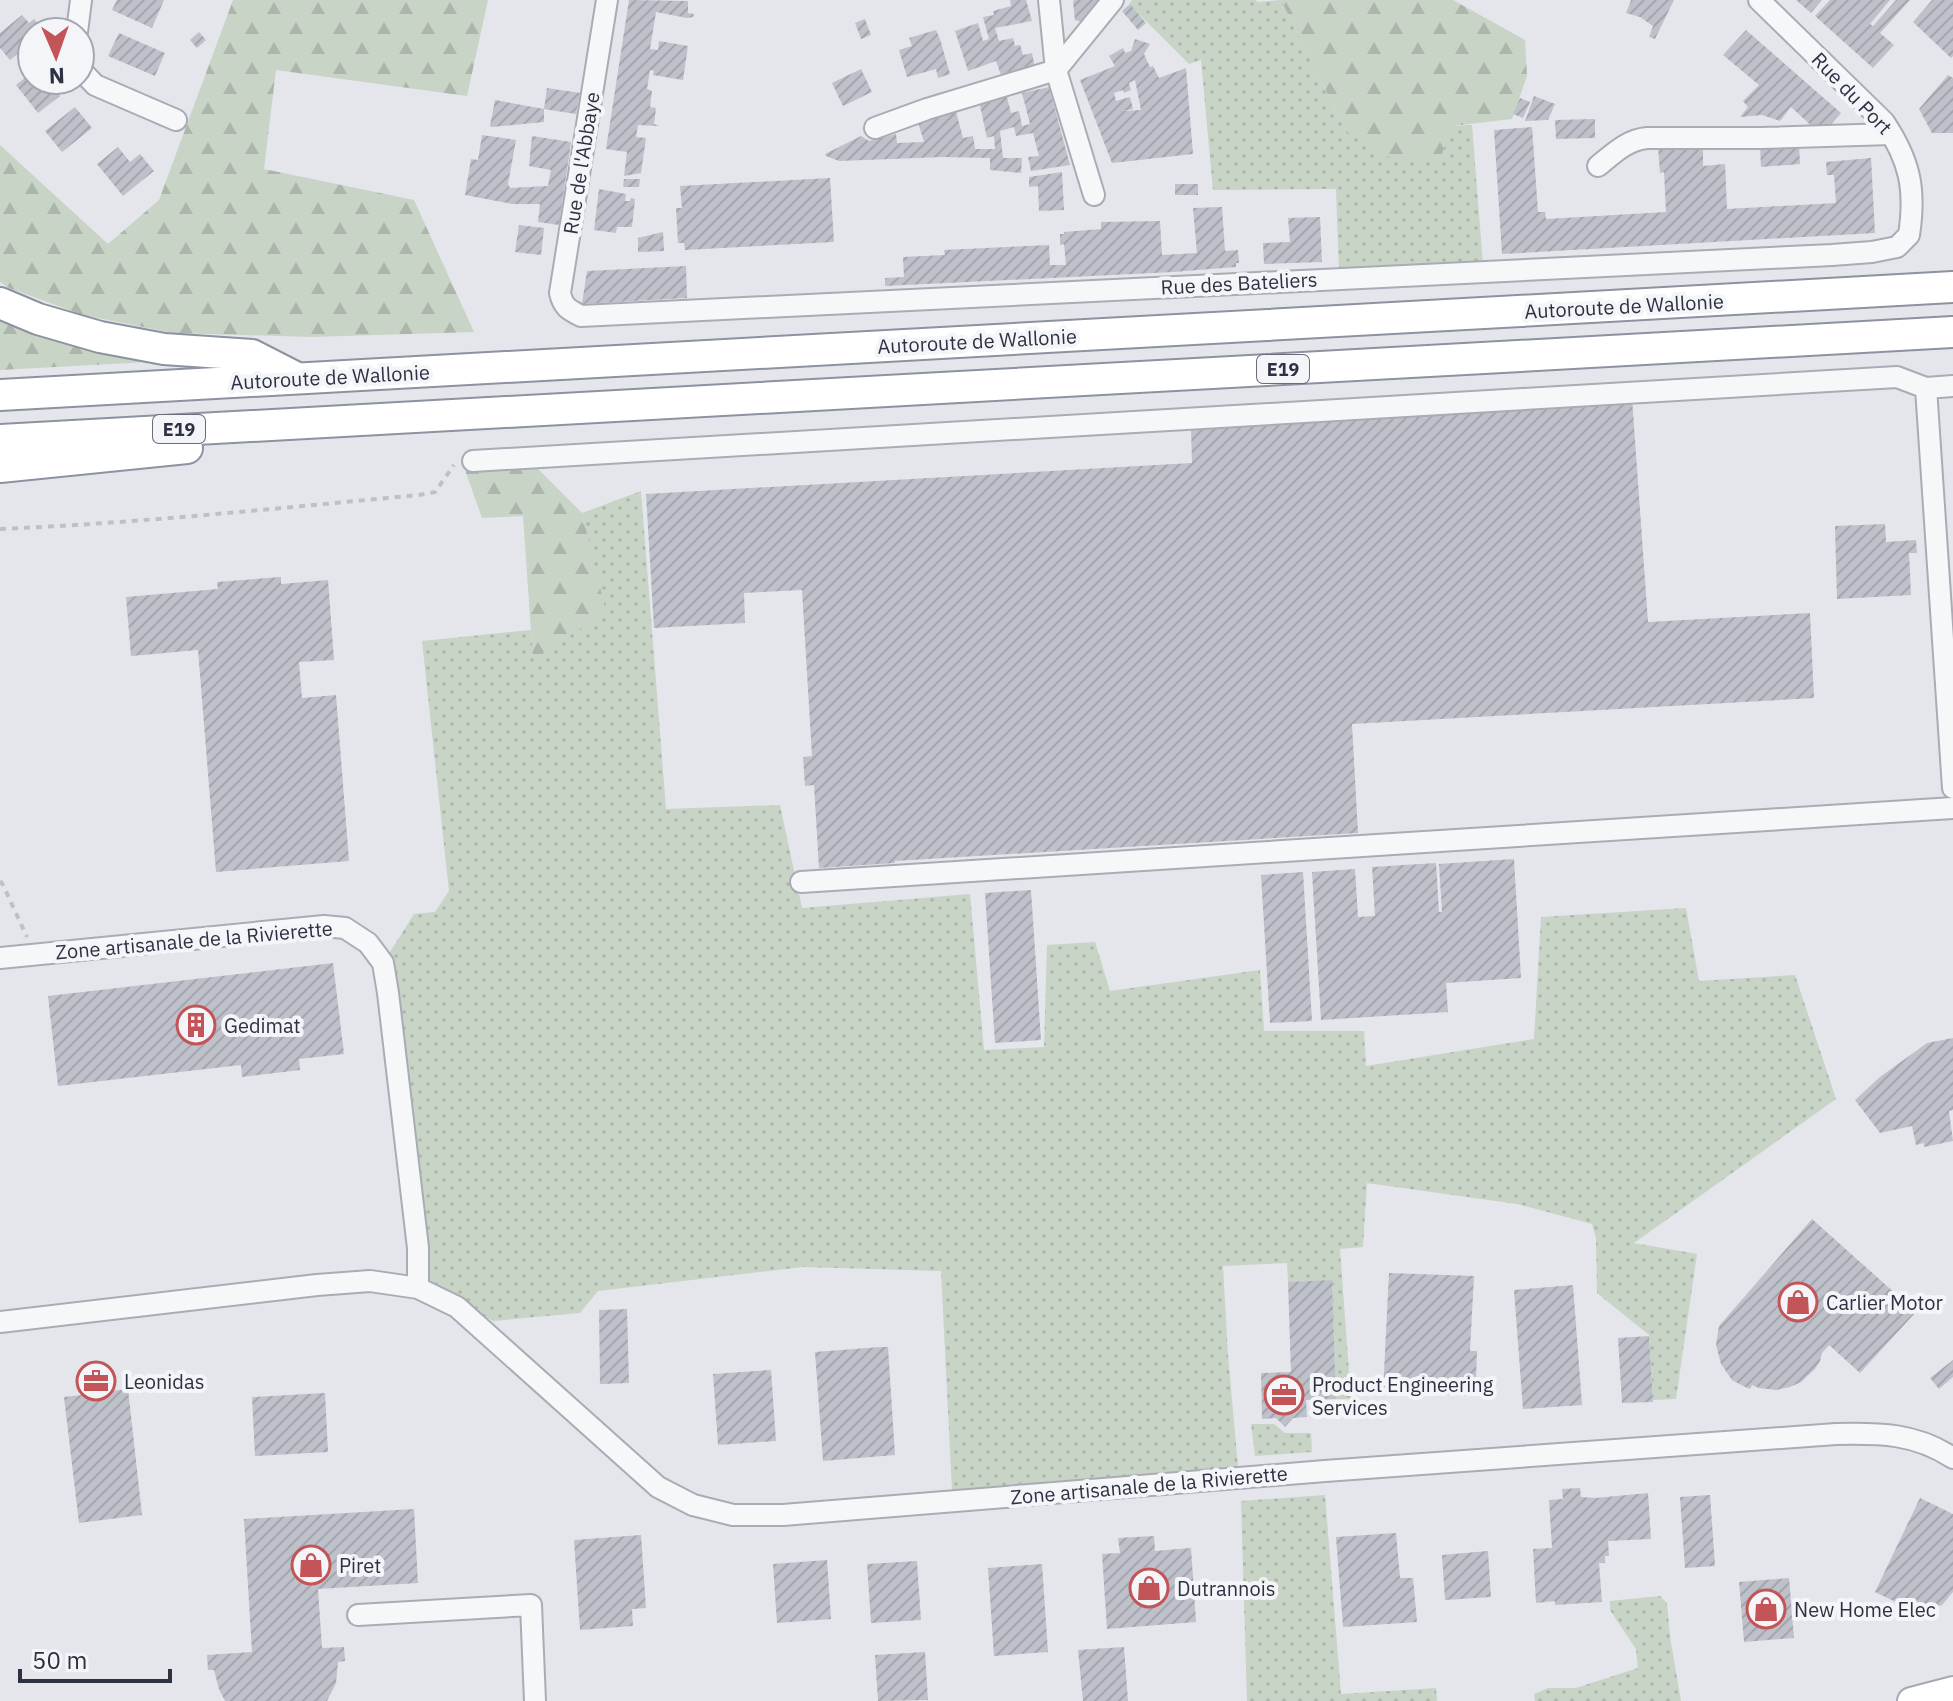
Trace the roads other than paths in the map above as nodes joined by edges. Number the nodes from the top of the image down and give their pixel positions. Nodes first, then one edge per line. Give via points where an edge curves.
1 (607, 0) edge
2 (1049, 0) edge
3 (1113, 0) edge
4 (1759, 0) edge
5 (1056, 70) junction
6 (96, 85) edge
7 (176, 120) dead end
8 (875, 128) dead end
9 (1891, 134) junction
10 (1598, 166) dead end
11 (1094, 195) dead end
12 (1897, 247) joint
13 (1953, 287) edge
14 (0, 303) edge
15 (581, 316) joint
16 (1953, 332) edge
17 (298, 379) junction
18 (1953, 386) edge
19 (1926, 388) junction
20 (0, 395) edge
21 (358, 419) junction
22 (0, 440) edge
23 (473, 461) road end
24 (0, 467) edge
25 (1948, 669) edge
26 (1953, 788) edge
27 (1953, 808) edge
28 (801, 882) dead end
29 (0, 958) edge
30 (418, 1288) junction
31 (0, 1322) edge
32 (1953, 1458) edge
33 (358, 1615) dead end
34 (1953, 1690) edge
35 (535, 1701) edge
36 (1911, 1701) edge

1 - 15 street, Rue de l'Abbaye via 560,293 562,304
2 - 5 street
3 - 5 street
4 - 9 street, Rue du Port
5 - 8 street
5 - 11 street
6 - 7 street
9 - 10 street via 1635,139
9 - 12 street, Rue du Port via 1913,197 1909,235
12 - 15 street, Rue des Bateliers via 1832,255
13 - 17 highway, Autoroute de Wallonie / E19
14 - 17 highway via 100,337 164,349 252,355
16 - 21 highway, E19
17 - 20 highway, Autoroute de Wallonie / E19
18 - 19 street
19 - 23 street via 1897,377
19 - 25 street
21 - 22 highway, E19
21 - 24 highway via 228,444
25 - 26 street
27 - 28 street
29 - 30 street, Zone artisanale de la Rivierette via 324,926 345,928 368,943 383,963 388,993 418,1248
30 - 31 street, Zone artisanale de la Rivierette via 370,1281 317,1285
30 - 32 street, Zone artisanale de la Rivierette via 457,1307 658,1487 693,1505 733,1515 1836,1434 1909,1437
33 - 35 street via 531,1605
34 - 36 main road

